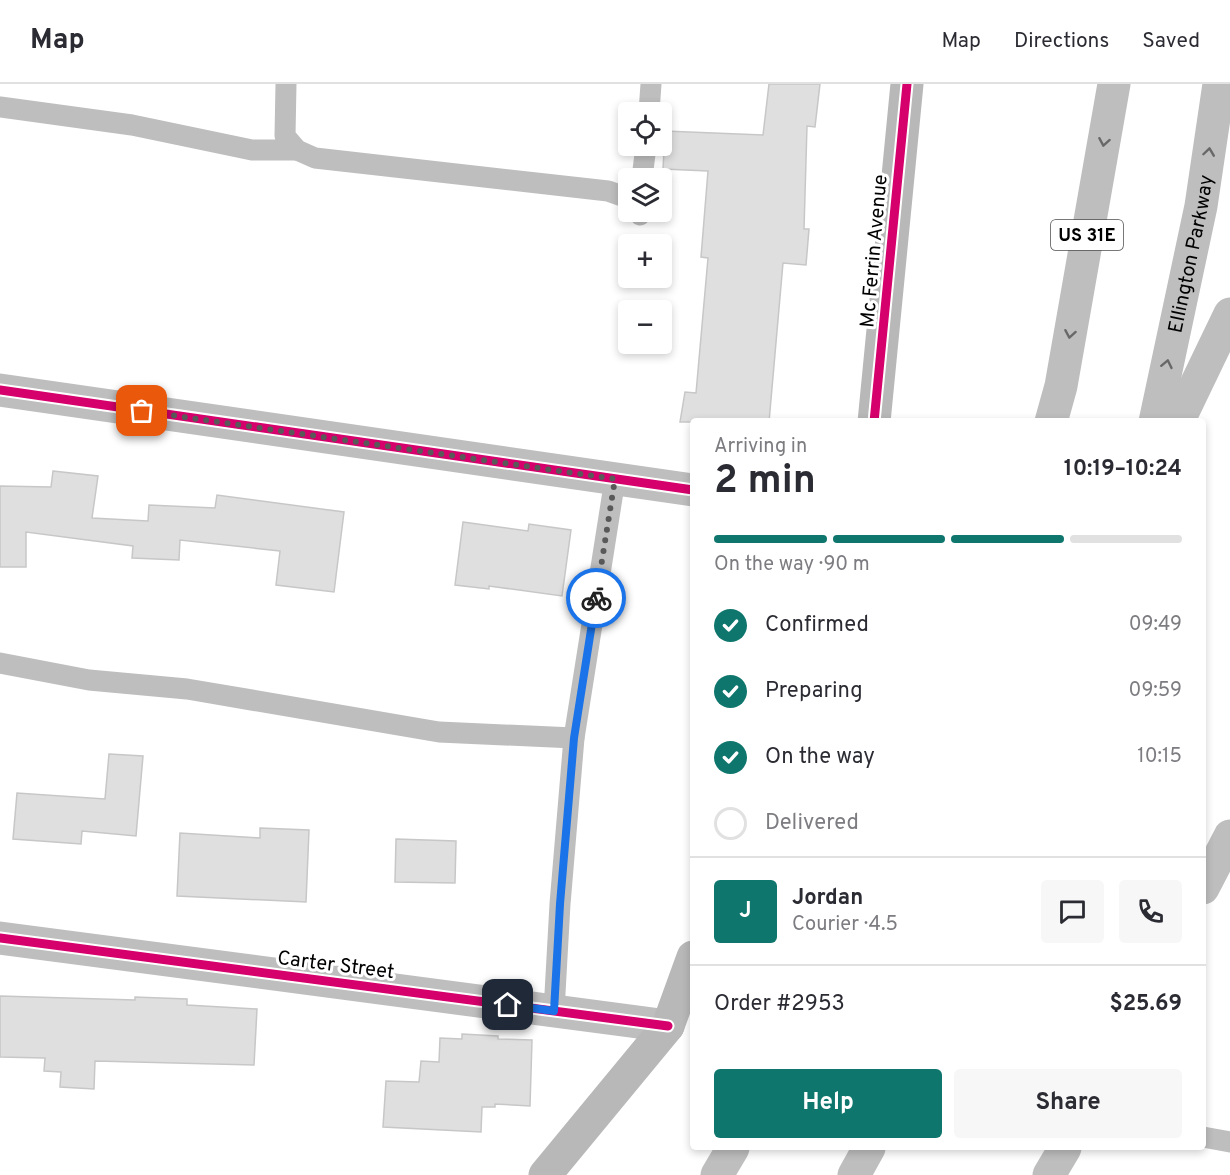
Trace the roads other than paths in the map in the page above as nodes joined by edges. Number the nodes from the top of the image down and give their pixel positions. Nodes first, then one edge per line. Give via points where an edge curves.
1 (286, 84) edge
2 (651, 84) edge
3 (907, 84) edge
4 (1114, 84) edge
5 (1219, 84) edge
6 (650, 102) edge
7 (0, 107) edge
8 (297, 150) junction
9 (618, 197) edge
10 (1230, 314) edge
11 (0, 390) edge
12 (874, 418) edge
13 (1052, 418) edge
14 (1156, 418) edge
15 (1180, 418) edge
16 (615, 479) junction
17 (690, 490) edge
18 (0, 663) edge
19 (574, 738) junction
20 (1230, 836) edge
21 (1206, 882) edge
22 (0, 938) edge
23 (690, 965) edge
24 (554, 1011) junction
25 (668, 1026) junction
26 (1206, 1138) edge
27 (1230, 1142) edge
28 (733, 1150) edge
29 (868, 1150) edge
30 (1064, 1150) edge
31 (545, 1175) edge
32 (717, 1175) edge
33 (854, 1175) edge
34 (1048, 1175) edge

1 - 8 lane via 285,136
2 - 6 lane
3 - 12 street, Mc Ferrin Avenue
4 -> 13 main road, US 31E
14 -> 5 main road, Ellington Parkway via 1201,206
7 - 8 lane via 132,125 252,150
8 - 9 lane via 315,158 608,191
10 - 15 main road
11 - 16 main road
16 - 17 main road
16 - 19 lane
18 - 19 lane via 89,680 187,689 439,732
19 - 24 lane
20 - 21 main road
22 - 24 main road, Carter Street
23 - 25 street
24 - 25 main road, Carter Street
25 - 31 street
26 - 27 lane
28 - 32 main road
29 - 33 main road
30 - 34 main road

